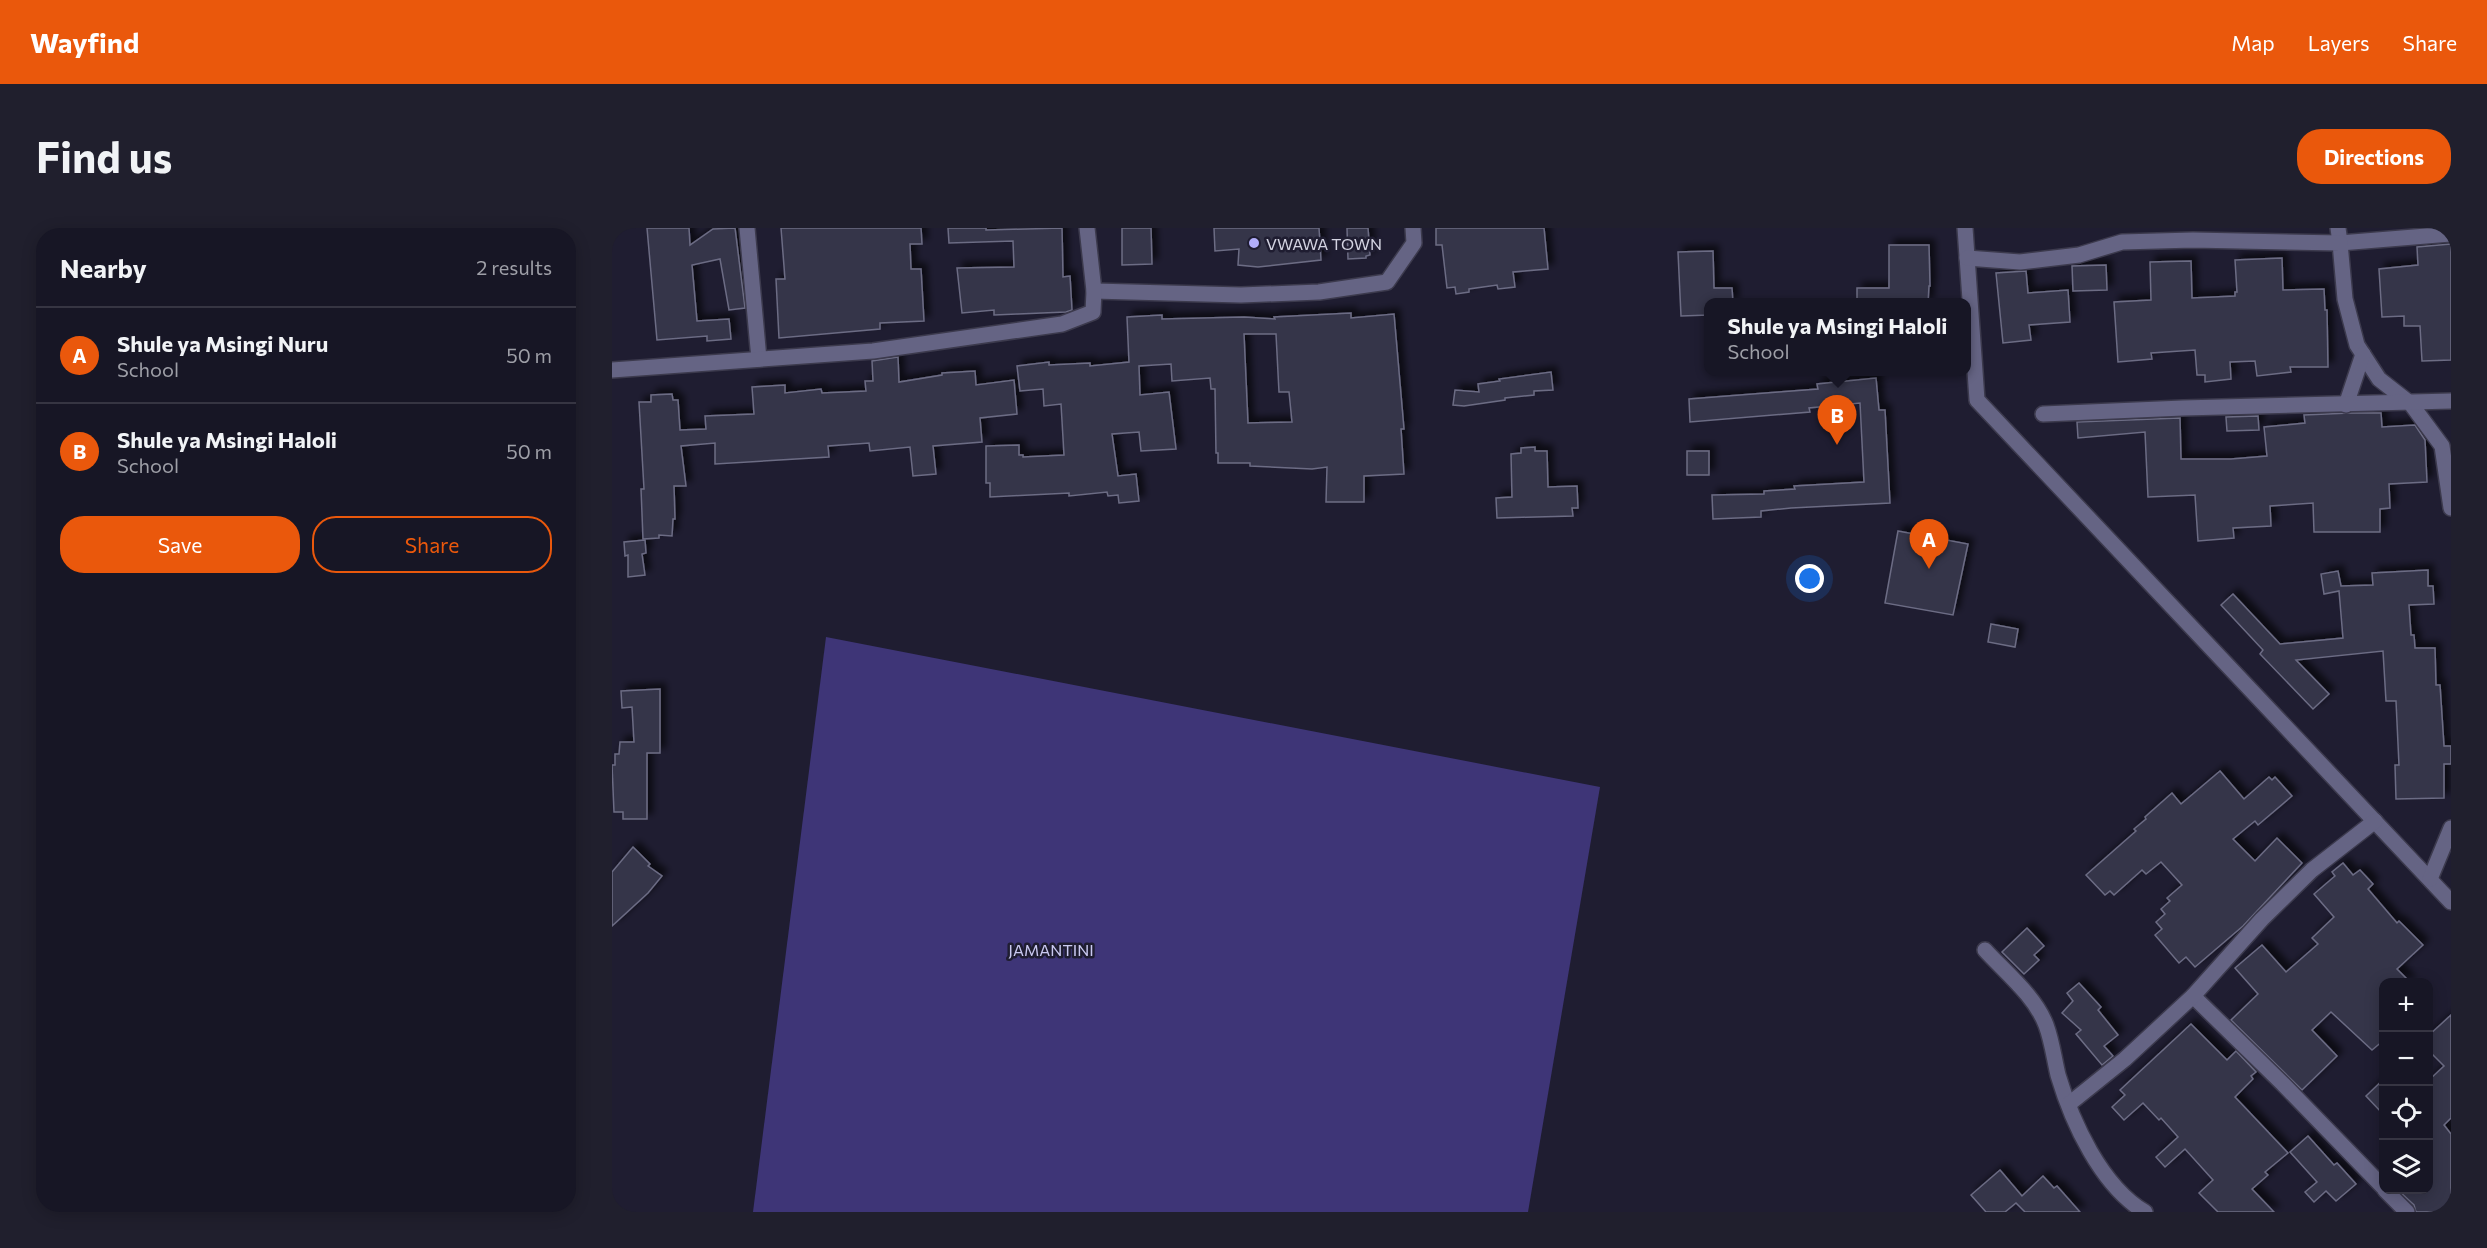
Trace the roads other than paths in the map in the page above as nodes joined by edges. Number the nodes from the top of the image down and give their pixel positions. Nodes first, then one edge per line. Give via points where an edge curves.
1 (747, 228) edge
2 (1087, 228) edge
3 (1413, 228) edge
4 (1965, 228) edge
5 (2451, 234) edge
6 (2339, 236) edge
7 (1967, 258) junction
8 (1094, 291) junction
9 (1970, 298) edge
10 (1971, 315) edge
11 (2363, 354) junction
12 (759, 359) junction
13 (612, 370) edge
14 (2451, 401) edge
15 (2412, 404) junction
16 (2346, 405) junction
17 (2043, 414) dead end
18 (2451, 508) edge
19 (2375, 821) junction
20 (2451, 830) edge
21 (2430, 879) junction
22 (2451, 902) edge
23 (1985, 950) dead end
24 (2193, 996) junction
25 (2069, 1104) junction
26 (2379, 1184) edge
27 (2389, 1194) edge
28 (2145, 1212) edge
29 (2407, 1212) edge

1 - 12 street
2 - 8 street
3 - 8 street via 1414,243 1388,282 1319,292 1241,295
4 - 7 street
5 - 6 street
6 - 7 street via 2122,242 2079,255 2019,262
6 - 11 street via 2345,299
7 - 9 street
8 - 12 street via 1093,312 1062,324 873,351
10 - 19 street via 1977,400
11 - 15 street via 2379,379
11 - 16 street
12 - 13 street
14 - 15 street
15 - 16 street
15 - 18 street via 2442,446
16 - 17 street
19 - 21 street
19 - 24 street via 2312,870
20 - 21 street
21 - 22 street
23 - 25 street via 2046,1024
24 - 25 street via 2126,1059
24 - 26 street
25 - 28 street via 2087,1149 2130,1203
27 - 29 street

